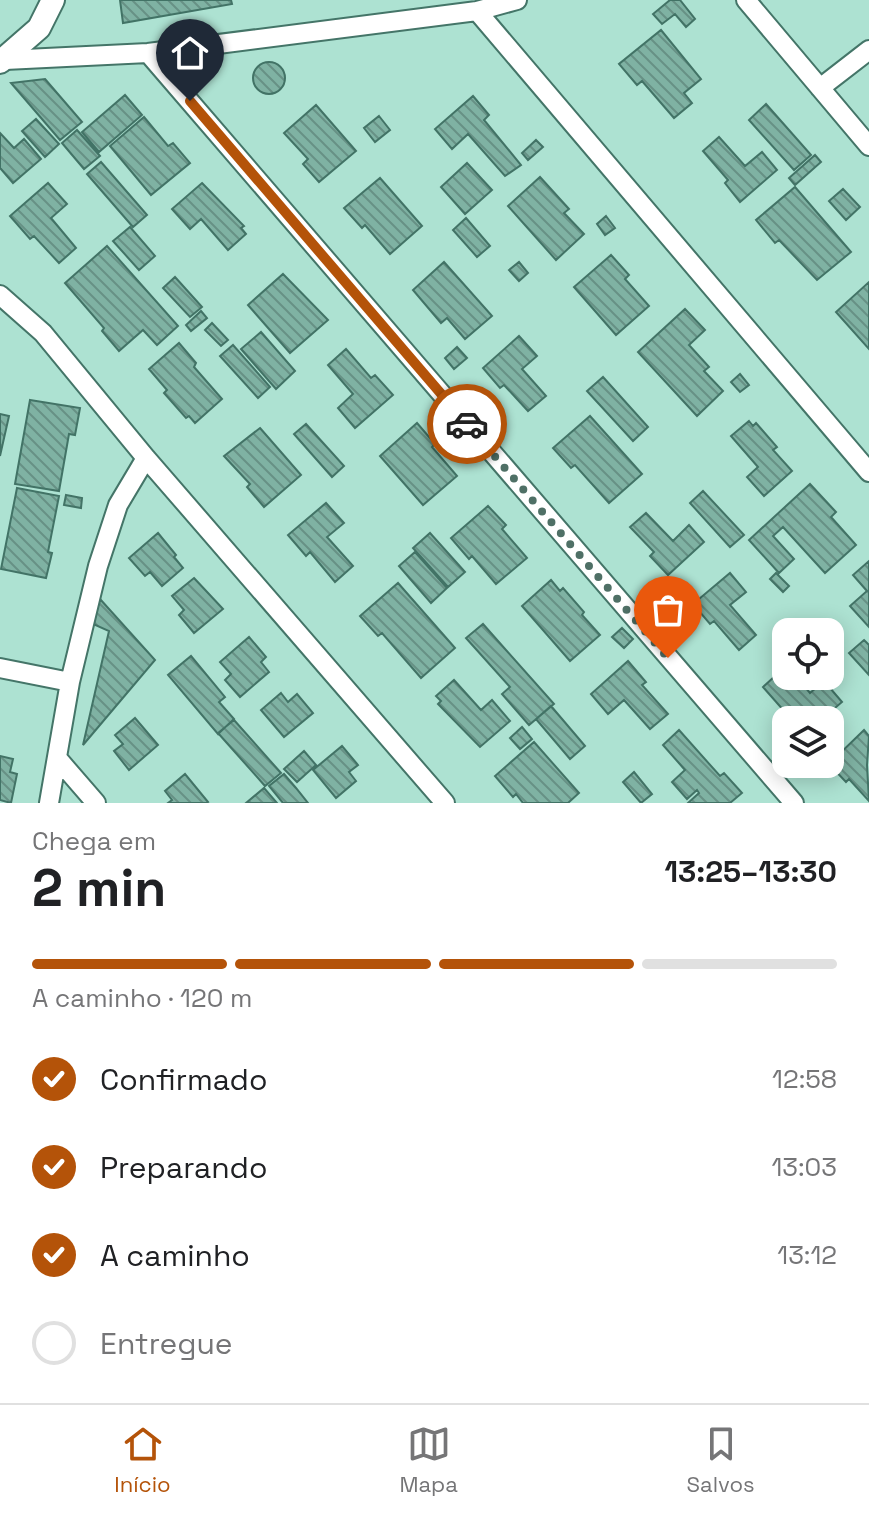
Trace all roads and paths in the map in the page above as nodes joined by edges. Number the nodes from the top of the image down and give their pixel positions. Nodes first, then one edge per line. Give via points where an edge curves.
1 (53, 0) edge
2 (517, 0) edge
3 (746, 0) edge
4 (477, 11) junction
5 (869, 50) edge
6 (148, 53) junction
7 (2, 61) edge
8 (820, 88) junction
9 (869, 146) edge
10 (0, 295) edge
11 (146, 458) junction
12 (869, 472) edge
13 (0, 668) edge
14 (70, 682) junction
15 (58, 759) junction
16 (49, 803) edge
17 (96, 803) edge
18 (445, 803) edge
19 (794, 803) edge

1 - 7 street via 39,28
2 - 4 street
3 - 8 street
4 - 6 street
4 - 12 street
5 - 8 street
6 - 7 street
6 - 19 street
8 - 9 street
10 - 11 street via 43,333
11 - 14 street via 108,531
11 - 18 street
13 - 14 street
14 - 15 street
15 - 16 street
15 - 17 street

